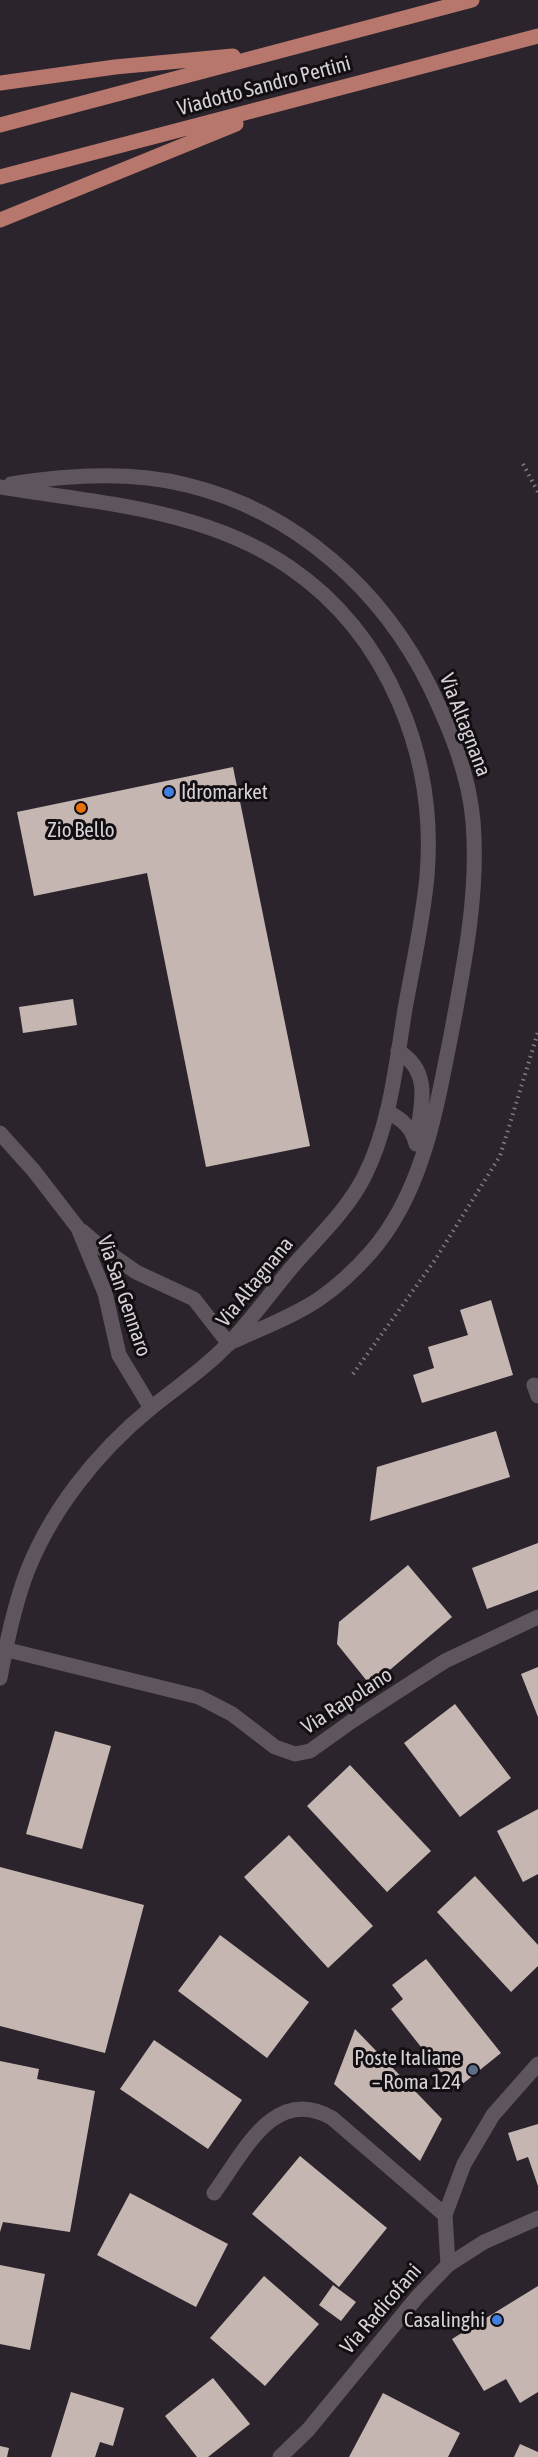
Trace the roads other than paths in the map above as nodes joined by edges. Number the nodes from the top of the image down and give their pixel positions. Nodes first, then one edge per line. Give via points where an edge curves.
1 (472, 0) edge
2 (538, 36) edge
3 (272, 53) junction
4 (0, 83) edge
5 (291, 101) junction
6 (0, 125) edge
7 (0, 177) edge
8 (0, 220) edge
9 (0, 487) edge
10 (398, 1051) junction
11 (387, 1112) junction
12 (0, 1133) edge
13 (416, 1141) junction
14 (418, 1168) junction
15 (78, 1228) junction
16 (229, 1344) junction
17 (151, 1408) junction
18 (538, 1617) edge
19 (3, 1649) edge
20 (0, 1678) edge
21 (538, 2064) edge
22 (214, 2193) dead end
23 (445, 2215) junction
24 (538, 2218) edge
25 (448, 2265) junction
26 (282, 2456) edge

1 - 3 main road, Viadotto Sandro Pertini
2 - 5 main road, Viadotto Sandro Pertini
3 - 4 main road via 115,67
3 - 6 main road, Viadotto Sandro Pertini
5 - 7 main road, Viadotto Sandro Pertini
5 - 8 main road
9 - 10 street, Via Altagnana via 130,507 224,532 267,553 304,578 343,615 369,648 409,725 427,796 427,875
9 - 14 street, Via Altagnana via 62,478 143,478 186,484 236,501 294,531 344,569 389,620 416,660 445,718 465,774 473,819 475,870 453,1021
10 - 11 street, Via Altagnana
10 - 13 street via 409,1058 420,1074 421,1110
11 - 13 street via 403,1121
11 - 16 street, Via Altagnana via 376,1151 351,1199
12 - 15 street, Via San Gennaro
13 - 14 street
14 - 16 street, Via Altagnana via 387,1229 351,1272 316,1302
15 - 16 street, Via San Gennaro via 131,1268 194,1299
15 - 17 street, Via San Gennaro via 105,1293 119,1355
16 - 17 street
17 - 19 street via 106,1449 57,1515 37,1548
18 - 19 street, Via Rapolano via 445,1661 303,1754 275,1747 232,1714 200,1696
19 - 20 street
21 - 23 street via 480,2136 464,2164
22 - 23 street via 268,2121 303,2108 332,2118
23 - 25 street
24 - 25 street, Via Radicofani via 484,2242
25 - 26 street, Via Radicofani

